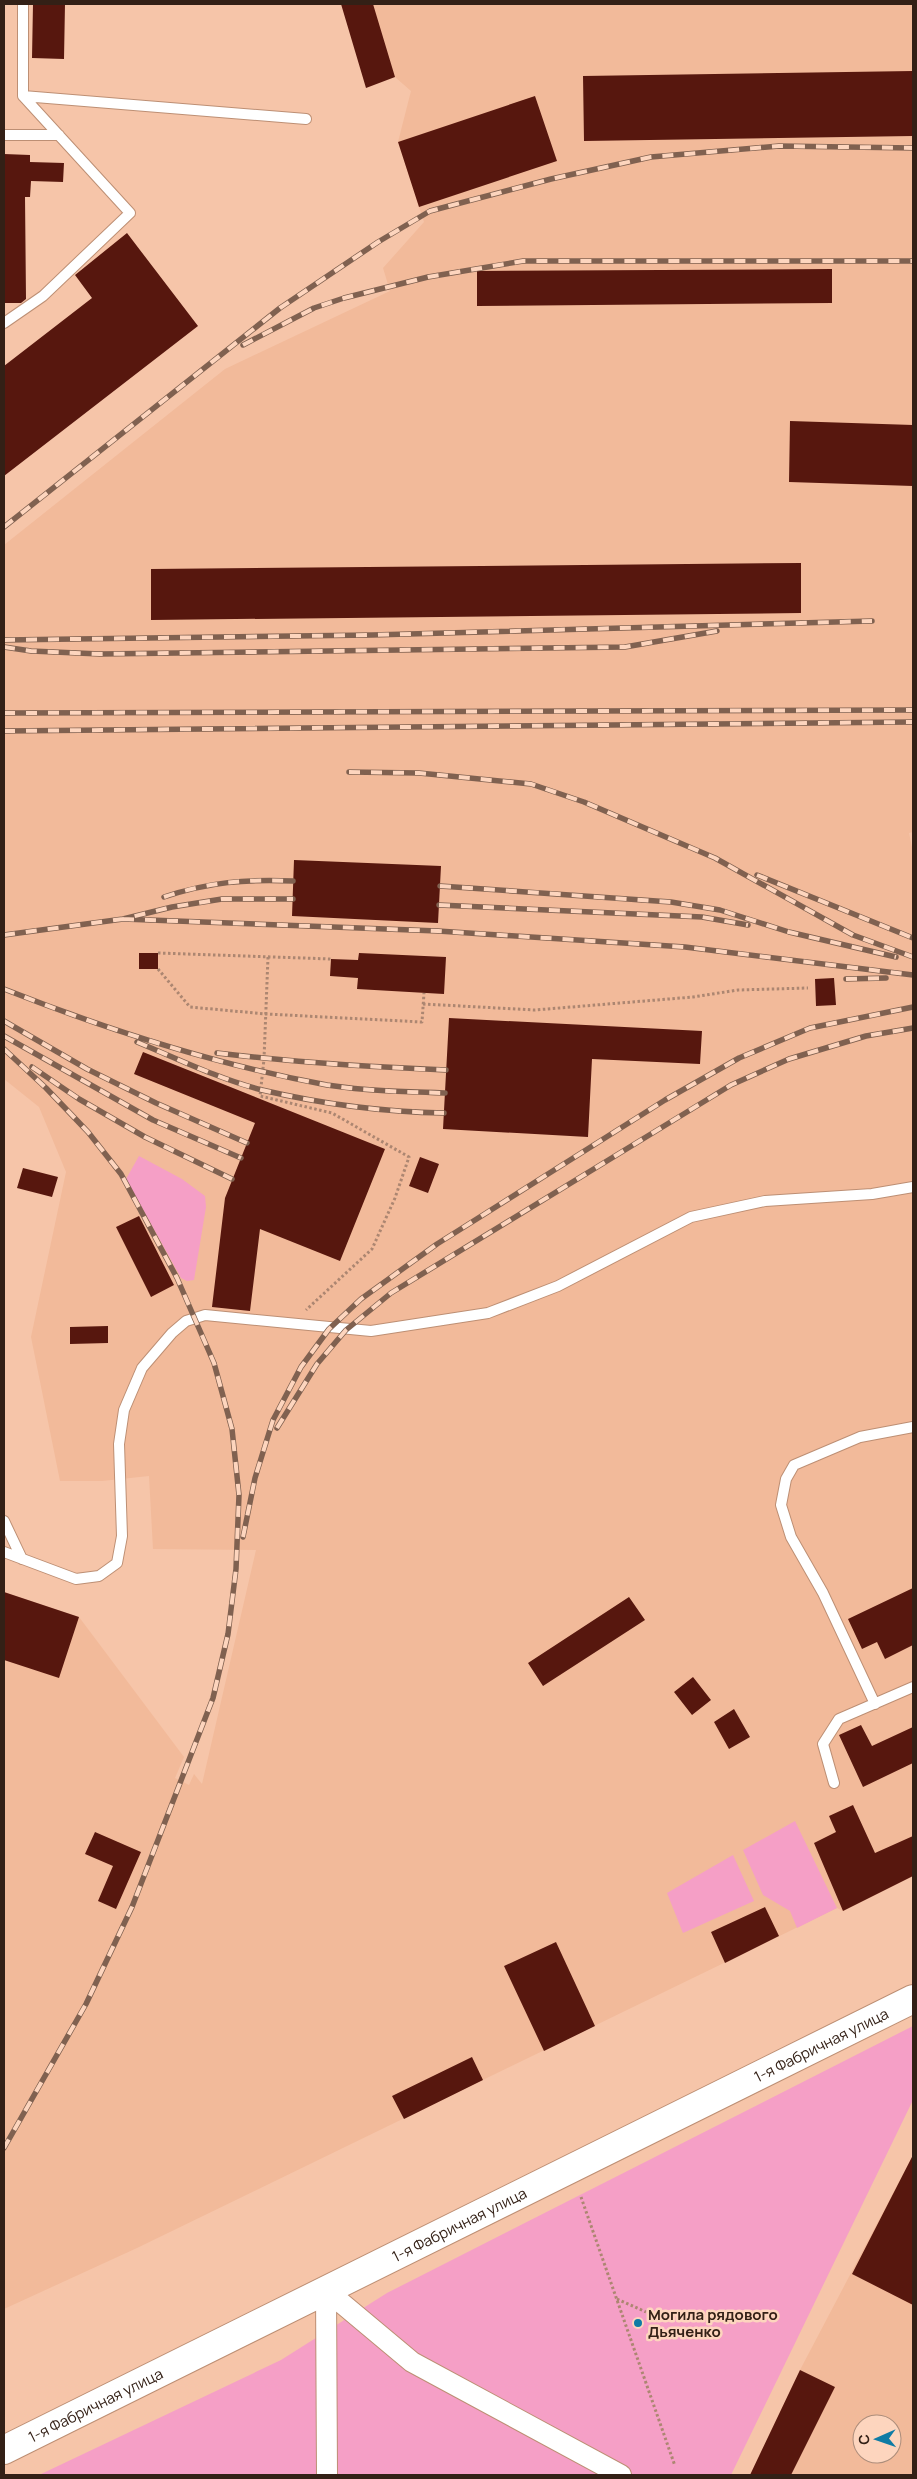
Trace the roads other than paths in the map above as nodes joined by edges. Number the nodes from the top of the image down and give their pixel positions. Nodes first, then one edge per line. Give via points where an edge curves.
1 (22, 4) edge
2 (23, 96) junction
3 (306, 119) dead end
4 (4, 135) edge
5 (59, 135) junction
6 (4, 323) edge
7 (913, 1187) edge
8 (913, 1427) edge
9 (4, 1521) edge
10 (4, 1552) edge
11 (22, 1559) junction
12 (913, 1687) edge
13 (875, 1704) junction
14 (834, 1783) dead end
15 (913, 1999) edge
16 (326, 2290) junction
17 (4, 2450) edge
18 (327, 2475) edge
19 (621, 2475) edge

1 - 2 lane
2 - 3 lane
2 - 5 lane
4 - 5 lane
5 - 6 lane via 130,213 43,296
7 - 11 lane via 872,1194 765,1201 691,1217 558,1286 488,1313 371,1331 205,1315 196,1317 179,1326 142,1368 124,1410 119,1444 122,1536 117,1563 99,1576 76,1579
8 - 13 lane via 860,1437 794,1465 786,1479 781,1505 791,1537 823,1593
9 - 11 lane
10 - 11 lane
12 - 13 lane
13 - 14 lane via 839,1719 824,1744
15 - 16 main road, 1-я Фабричная улица
16 - 17 main road, 1-я Фабричная улица
16 - 18 street
16 - 19 street via 412,2362

